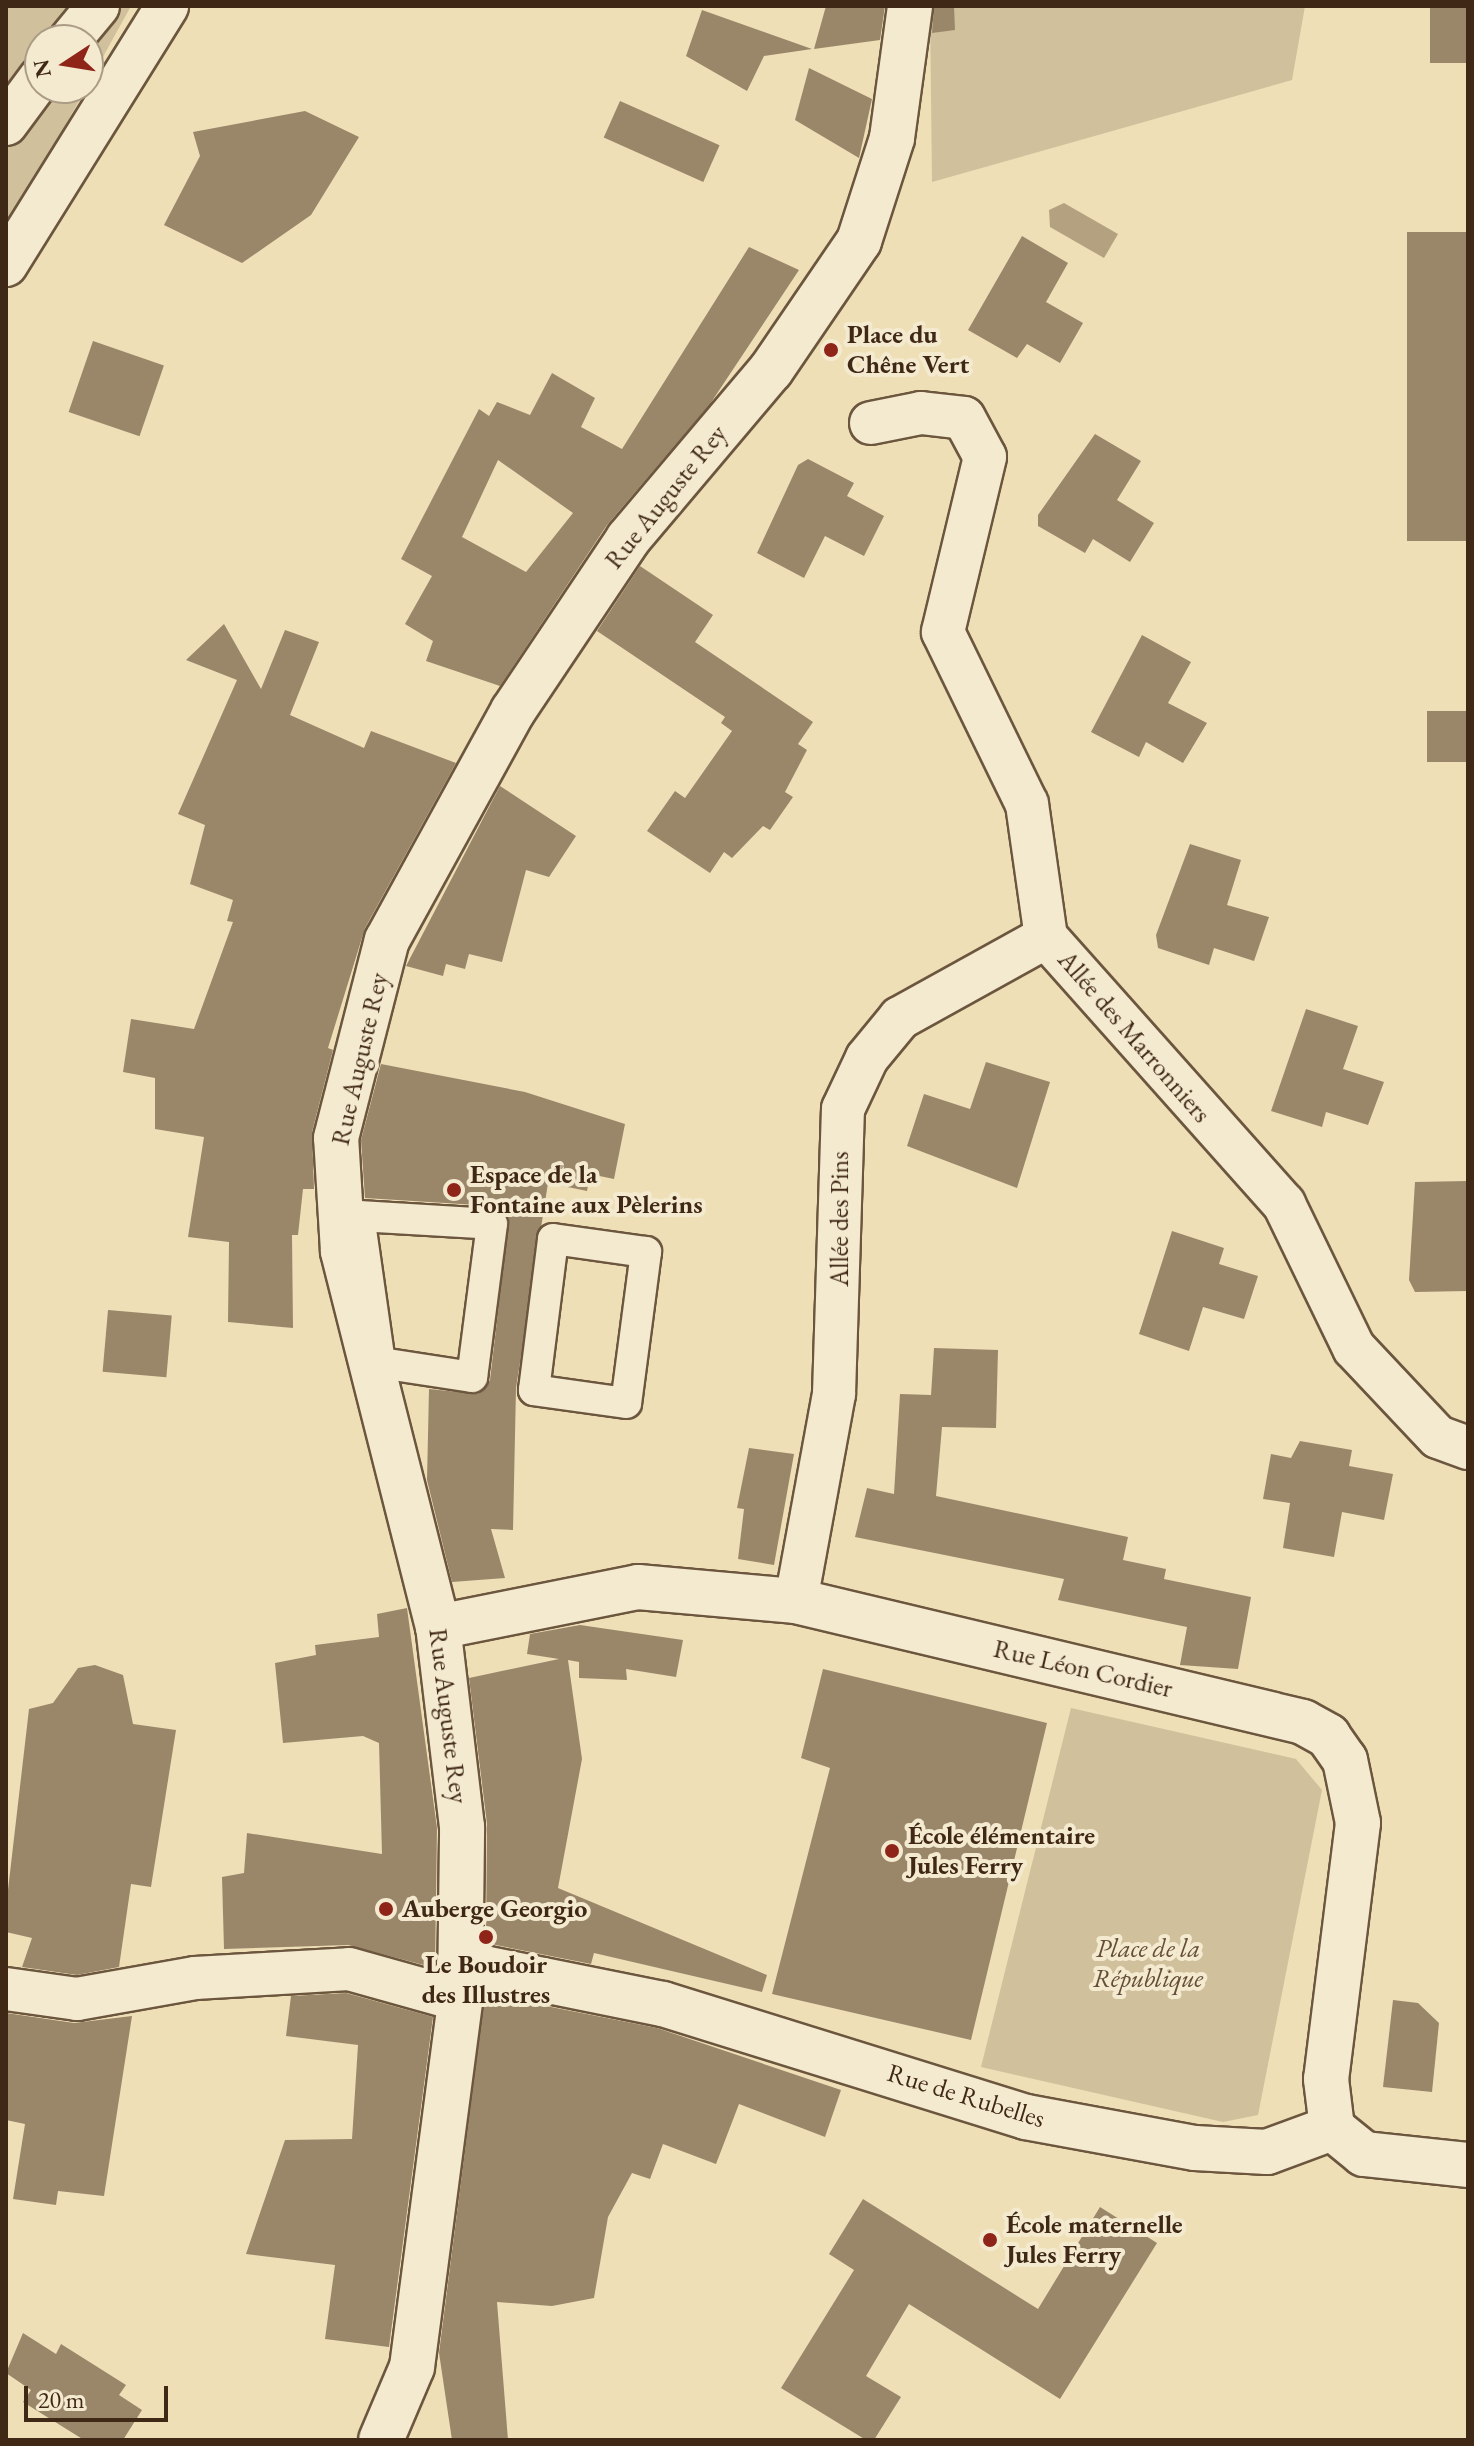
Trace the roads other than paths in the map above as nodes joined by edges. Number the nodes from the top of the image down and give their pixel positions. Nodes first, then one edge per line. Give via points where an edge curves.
1 (98, 6) edge
2 (167, 6) edge
3 (910, 6) edge
4 (83, 24) edge
5 (24, 100) edge
6 (6, 124) edge
7 (6, 265) edge
8 (871, 423) dead end
9 (1046, 937) junction
10 (472, 1377) joint
11 (534, 1390) joint
12 (1468, 1448) edge
13 (796, 1601) junction
14 (438, 1627) junction
15 (460, 1982) junction
16 (6, 1989) edge
17 (1332, 2128) junction
18 (1468, 2165) edge
19 (384, 2439) edge

1 - 4 street
2 - 7 street
3 - 14 street, Rue Auguste Rey via 892,138 859,241 771,370 628,539 513,711 387,940 336,1138 343,1251
5 - 6 street
8 - 9 street, Allée des Marronniers via 921,413 964,418 985,457 943,632 1027,804
9 - 12 street, Allée des Marronniers via 1284,1204 1354,1348 1438,1437
9 - 13 street, Allée des Pins via 900,1018 867,1058 843,1109 834,1394
10 - 10 street via 492,1224 359,1216 380,1363
11 - 11 street via 626,1403 646,1252 553,1239
13 - 14 street, Rue Léon Cordier via 638,1587
13 - 17 street, Rue Léon Cordier via 1303,1722 1328,1736 1356,1788 1358,1823 1326,2079
14 - 15 street, Rue Auguste Rey via 462,1827
15 - 16 street via 349,1969 195,1978 77,1999
15 - 17 street, Rue de Rubelles via 663,2004 1026,2117 1195,2148 1267,2152
15 - 19 street, Rue Auguste Rey via 412,2367
17 - 18 street via 1364,2154

